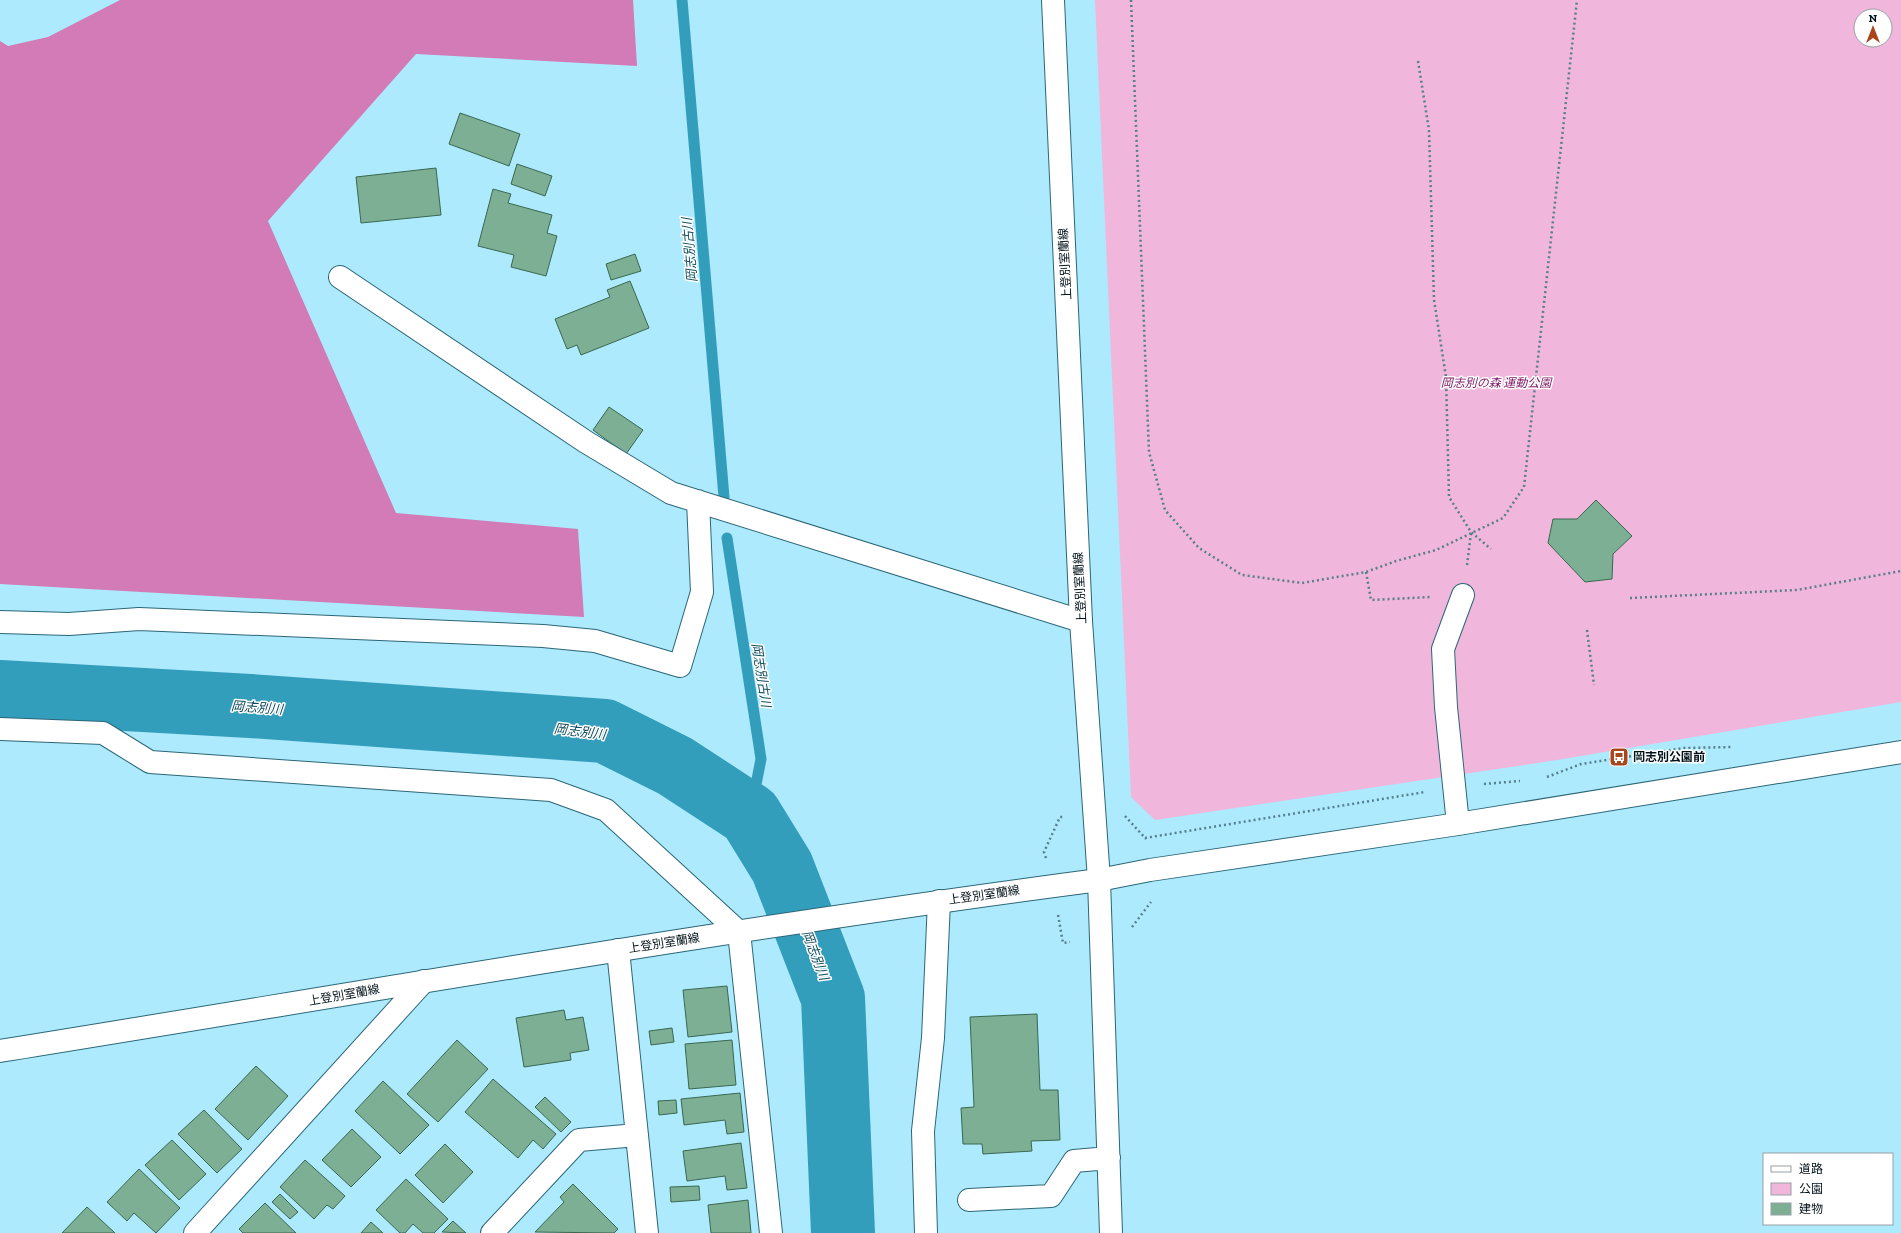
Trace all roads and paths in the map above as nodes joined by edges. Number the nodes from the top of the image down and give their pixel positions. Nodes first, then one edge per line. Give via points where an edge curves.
1 (1054, 0) edge
2 (1131, 0) edge
3 (1578, 0) edge
4 (1418, 61) dead end
5 (340, 277) dead end
6 (698, 501) junction
7 (1471, 532) junction
8 (1491, 549) dead end
9 (1901, 571) edge
10 (1366, 572) junction
11 (1464, 595) junction
12 (1630, 598) dead end
13 (1081, 621) junction
14 (0, 622) edge
15 (1587, 630) dead end
16 (1594, 685) dead end
17 (0, 730) edge
18 (1736, 747) dead end
19 (1901, 752) edge
20 (1542, 779) dead end
21 (1526, 781) dead end
22 (1455, 787) junction
23 (1458, 824) junction
24 (1145, 838) dead end
25 (1098, 880) junction
26 (940, 901) junction
27 (748, 930) junction
28 (618, 950) junction
29 (424, 981) junction
30 (0, 1051) edge
31 (637, 1135) junction
32 (1109, 1158) junction
33 (969, 1200) dead end
34 (196, 1233) edge
35 (492, 1233) edge
36 (647, 1233) edge
37 (772, 1233) edge
38 (926, 1233) edge
39 (1111, 1233) edge

1 - 13 street, 上登別室蘭線
2 - 10 path via 1149,452 1165,510 1199,548 1242,575 1302,583
3 - 7 path via 1524,487 1503,518
4 - 7 path via 1429,130 1434,300 1446,377 1450,497
5 - 6 street via 586,442 671,493
6 - 13 street
6 - 14 street via 702,592 680,666 595,641 542,636 139,619 69,624
7 - 8 path
7 - 10 path via 1436,550
7 - 11 path
9 - 12 path via 1797,590
10 - 11 path via 1372,600
11 - 22 street via 1443,649 1446,707
13 - 25 street, 上登別室蘭線
15 - 16 path
17 - 27 street via 103,733 150,762 551,790 606,810
18 - 20 path via 1684,748 1581,764
19 - 23 street
21 - 22 path
22 - 23 street
22 - 24 path
23 - 25 street
25 - 26 street, 上登別室蘭線
25 - 32 street
26 - 27 street, 上登別室蘭線
26 - 38 street via 933,1038 923,1131
27 - 28 street, 上登別室蘭線
27 - 37 street
28 - 29 street, 上登別室蘭線
28 - 31 street
29 - 30 street, 上登別室蘭線
29 - 34 street
31 - 35 street via 579,1140
31 - 36 street
32 - 33 street via 1074,1161 1051,1196
32 - 39 street

